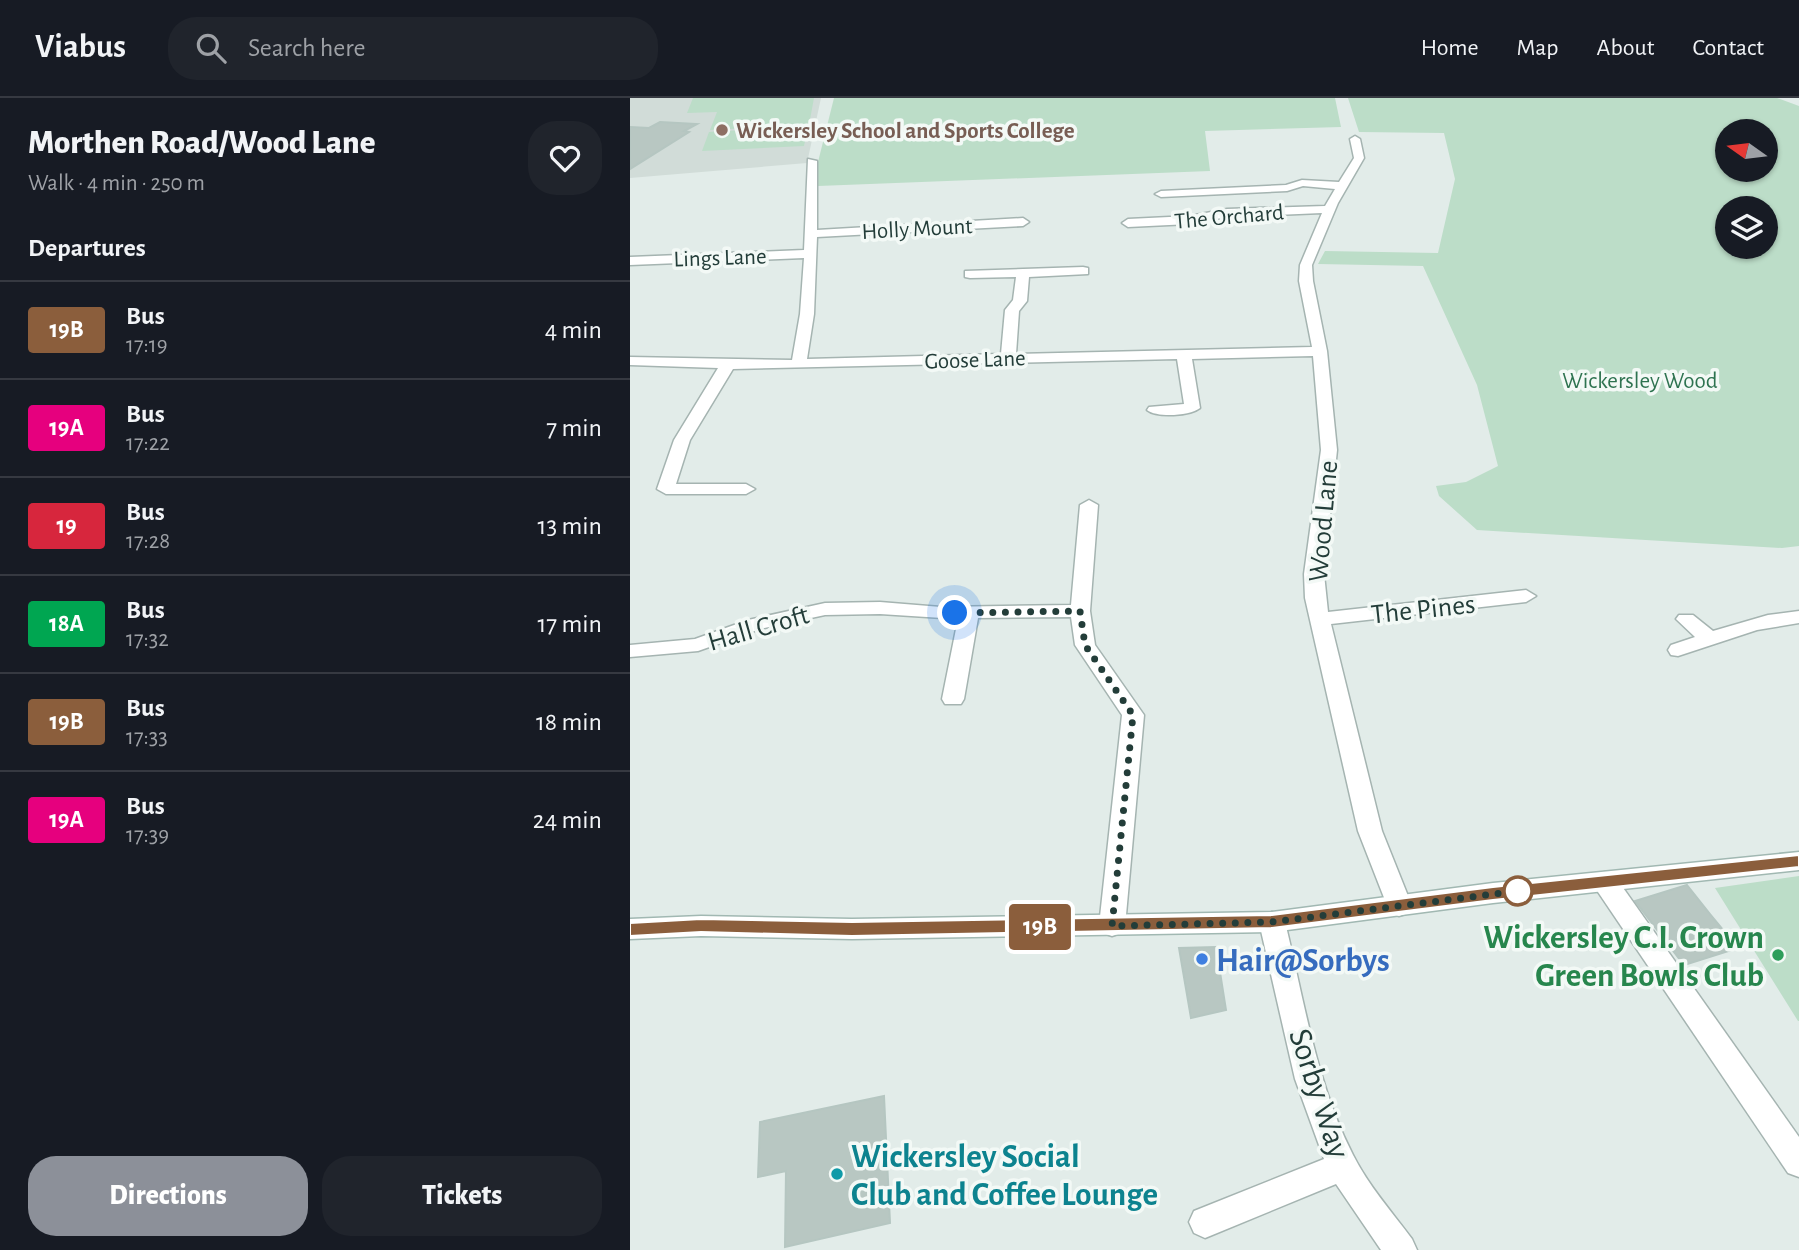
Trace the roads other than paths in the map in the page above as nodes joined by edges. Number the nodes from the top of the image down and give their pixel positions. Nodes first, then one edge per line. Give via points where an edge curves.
1 (1355, 139) dead end
2 (811, 161) dead end
3 (1341, 186) junction
4 (1161, 194) dead end
5 (1330, 209) junction
6 (1023, 222) dead end
7 (1128, 223) dead end
8 (811, 233) junction
9 (810, 254) junction
10 (630, 261) edge
11 (1083, 271) dead end
12 (1024, 273) junction
13 (970, 274) dead end
14 (1320, 351) junction
15 (1184, 353) junction
16 (1008, 358) junction
17 (630, 361) edge
18 (799, 364) junction
19 (727, 366) junction
20 (1155, 410) dead end
21 (746, 489) dead end
22 (1089, 505) dead end
23 (1526, 596) dead end
24 (1080, 611) junction
25 (969, 613) junction
26 (1799, 617) edge
27 (1319, 619) junction
28 (1686, 619) dead end
29 (1710, 639) junction
30 (630, 650) edge
31 (1678, 650) dead end
32 (953, 699) dead end
33 (1799, 861) edge
34 (1605, 882) junction
35 (1399, 906) junction
36 (1272, 922) junction
37 (1112, 926) junction
38 (630, 929) edge
39 (1799, 1163) edge
40 (1343, 1166) junction
41 (1205, 1222) dead end
42 (1401, 1250) edge

1 - 3 street, Wood Lane via 1359,158
2 - 8 street, Lings Lane
3 - 4 street via 1302,183 1276,189
3 - 5 street, Wood Lane
5 - 7 street, The Orchard via 1227,212 1190,220
5 - 14 street, Wood Lane via 1306,265
6 - 8 street, Holly Mount
8 - 9 street, Lings Lane
9 - 10 street, Lings Lane
9 - 18 street, Lings Lane
11 - 12 street
12 - 13 street
12 - 16 street via 1020,301 1012,310
14 - 15 street, Goose Lane
14 - 27 street, Wood Lane via 1329,450 1314,574
15 - 16 street, Goose Lane
15 - 20 street via 1192,408
16 - 18 street, Goose Lane
17 - 19 street, Goose Lane
18 - 19 street, Goose Lane
19 - 21 street via 681,441 666,489
22 - 24 street
23 - 27 street, The Pines
24 - 25 street, Hall Croft
24 - 37 street via 1085,645 1133,715
25 - 30 street, Hall Croft via 880,607 825,609 755,624 698,645
25 - 32 street
26 - 29 street
27 - 35 street, Wood Lane via 1370,831
28 - 29 street
29 - 31 street
33 - 34 street
34 - 35 street
34 - 39 street
35 - 36 street
36 - 37 street
36 - 40 street, Sorby Way via 1320,1113
37 - 38 street
40 - 41 street
40 - 42 street, Sorby Way

